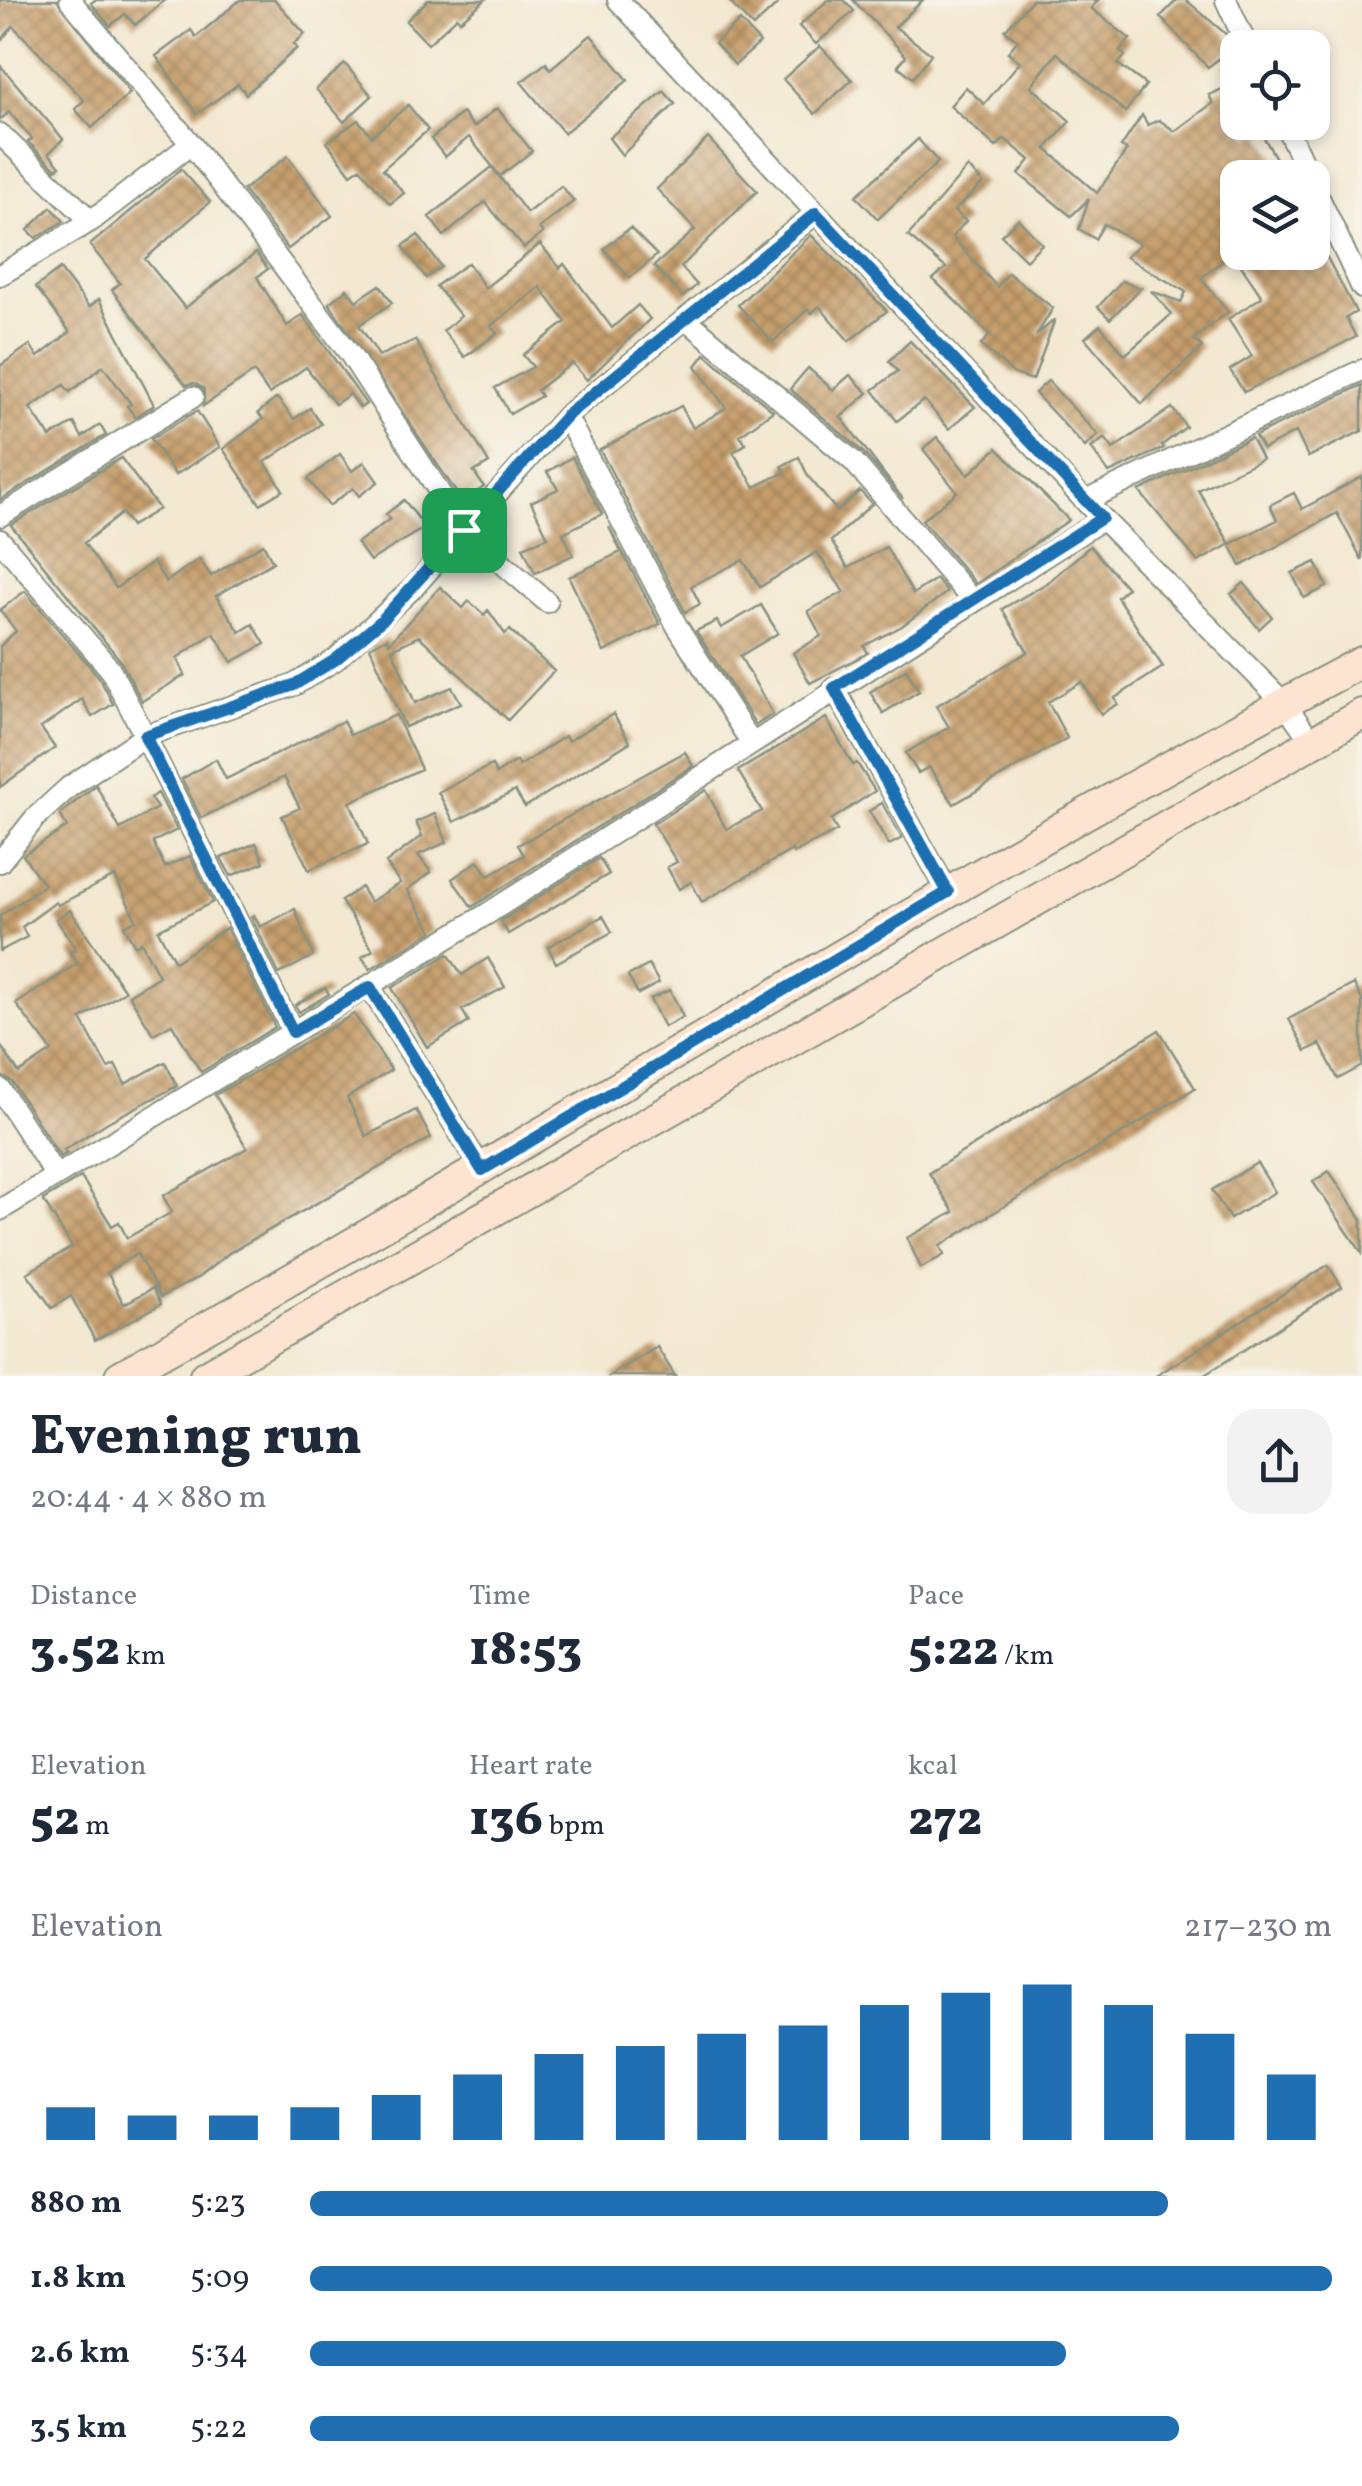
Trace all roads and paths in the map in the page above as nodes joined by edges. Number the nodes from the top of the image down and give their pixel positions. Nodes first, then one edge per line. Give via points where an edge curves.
1 (70, 0) edge
2 (618, 0) edge
3 (1226, 0) edge
4 (1240, 30) edge
5 (0, 134) edge
6 (191, 144) junction
7 (816, 213) junction
8 (1330, 220) edge
9 (91, 221) junction
10 (0, 275) edge
11 (1362, 288) edge
12 (686, 318) junction
13 (1362, 370) edge
14 (194, 396) dead end
15 (566, 416) junction
16 (1085, 501) junction
17 (0, 516) edge
18 (1102, 518) junction
19 (464, 530) junction
20 (0, 540) edge
21 (547, 602) dead end
22 (973, 602) junction
23 (1362, 662) edge
24 (834, 688) junction
25 (1284, 704) junction
26 (1362, 714) edge
27 (145, 736) junction
28 (1311, 740) junction
29 (752, 744) junction
30 (0, 862) edge
31 (948, 892) junction
32 (370, 987) junction
33 (293, 1032) junction
34 (0, 1089) edge
35 (482, 1170) junction
36 (56, 1176) junction
37 (0, 1210) edge
38 (120, 1376) edge
39 (205, 1376) edge

1 - 6 street
2 - 7 street
3 - 4 street
5 - 9 street
6 - 9 street
6 - 19 street via 350,354
7 - 12 street
7 - 16 street
8 - 11 street
9 - 10 street
12 - 15 street
12 - 22 street via 853,461
13 - 16 street
14 - 17 street
15 - 19 street
15 - 29 street via 676,626
16 - 18 street
18 - 22 street
18 - 25 street
19 - 21 street
19 - 27 street via 382,620 335,660 294,685
20 - 27 street via 110,669
22 - 24 street
23 - 25 street
24 - 29 street
24 - 31 street
25 - 28 street
25 - 31 street
26 - 28 street
27 - 30 street via 69,787
27 - 33 street
28 - 39 street
29 - 32 street
31 - 35 street
32 - 33 street
32 - 35 street
33 - 36 street
34 - 36 street
35 - 38 street
36 - 37 street

